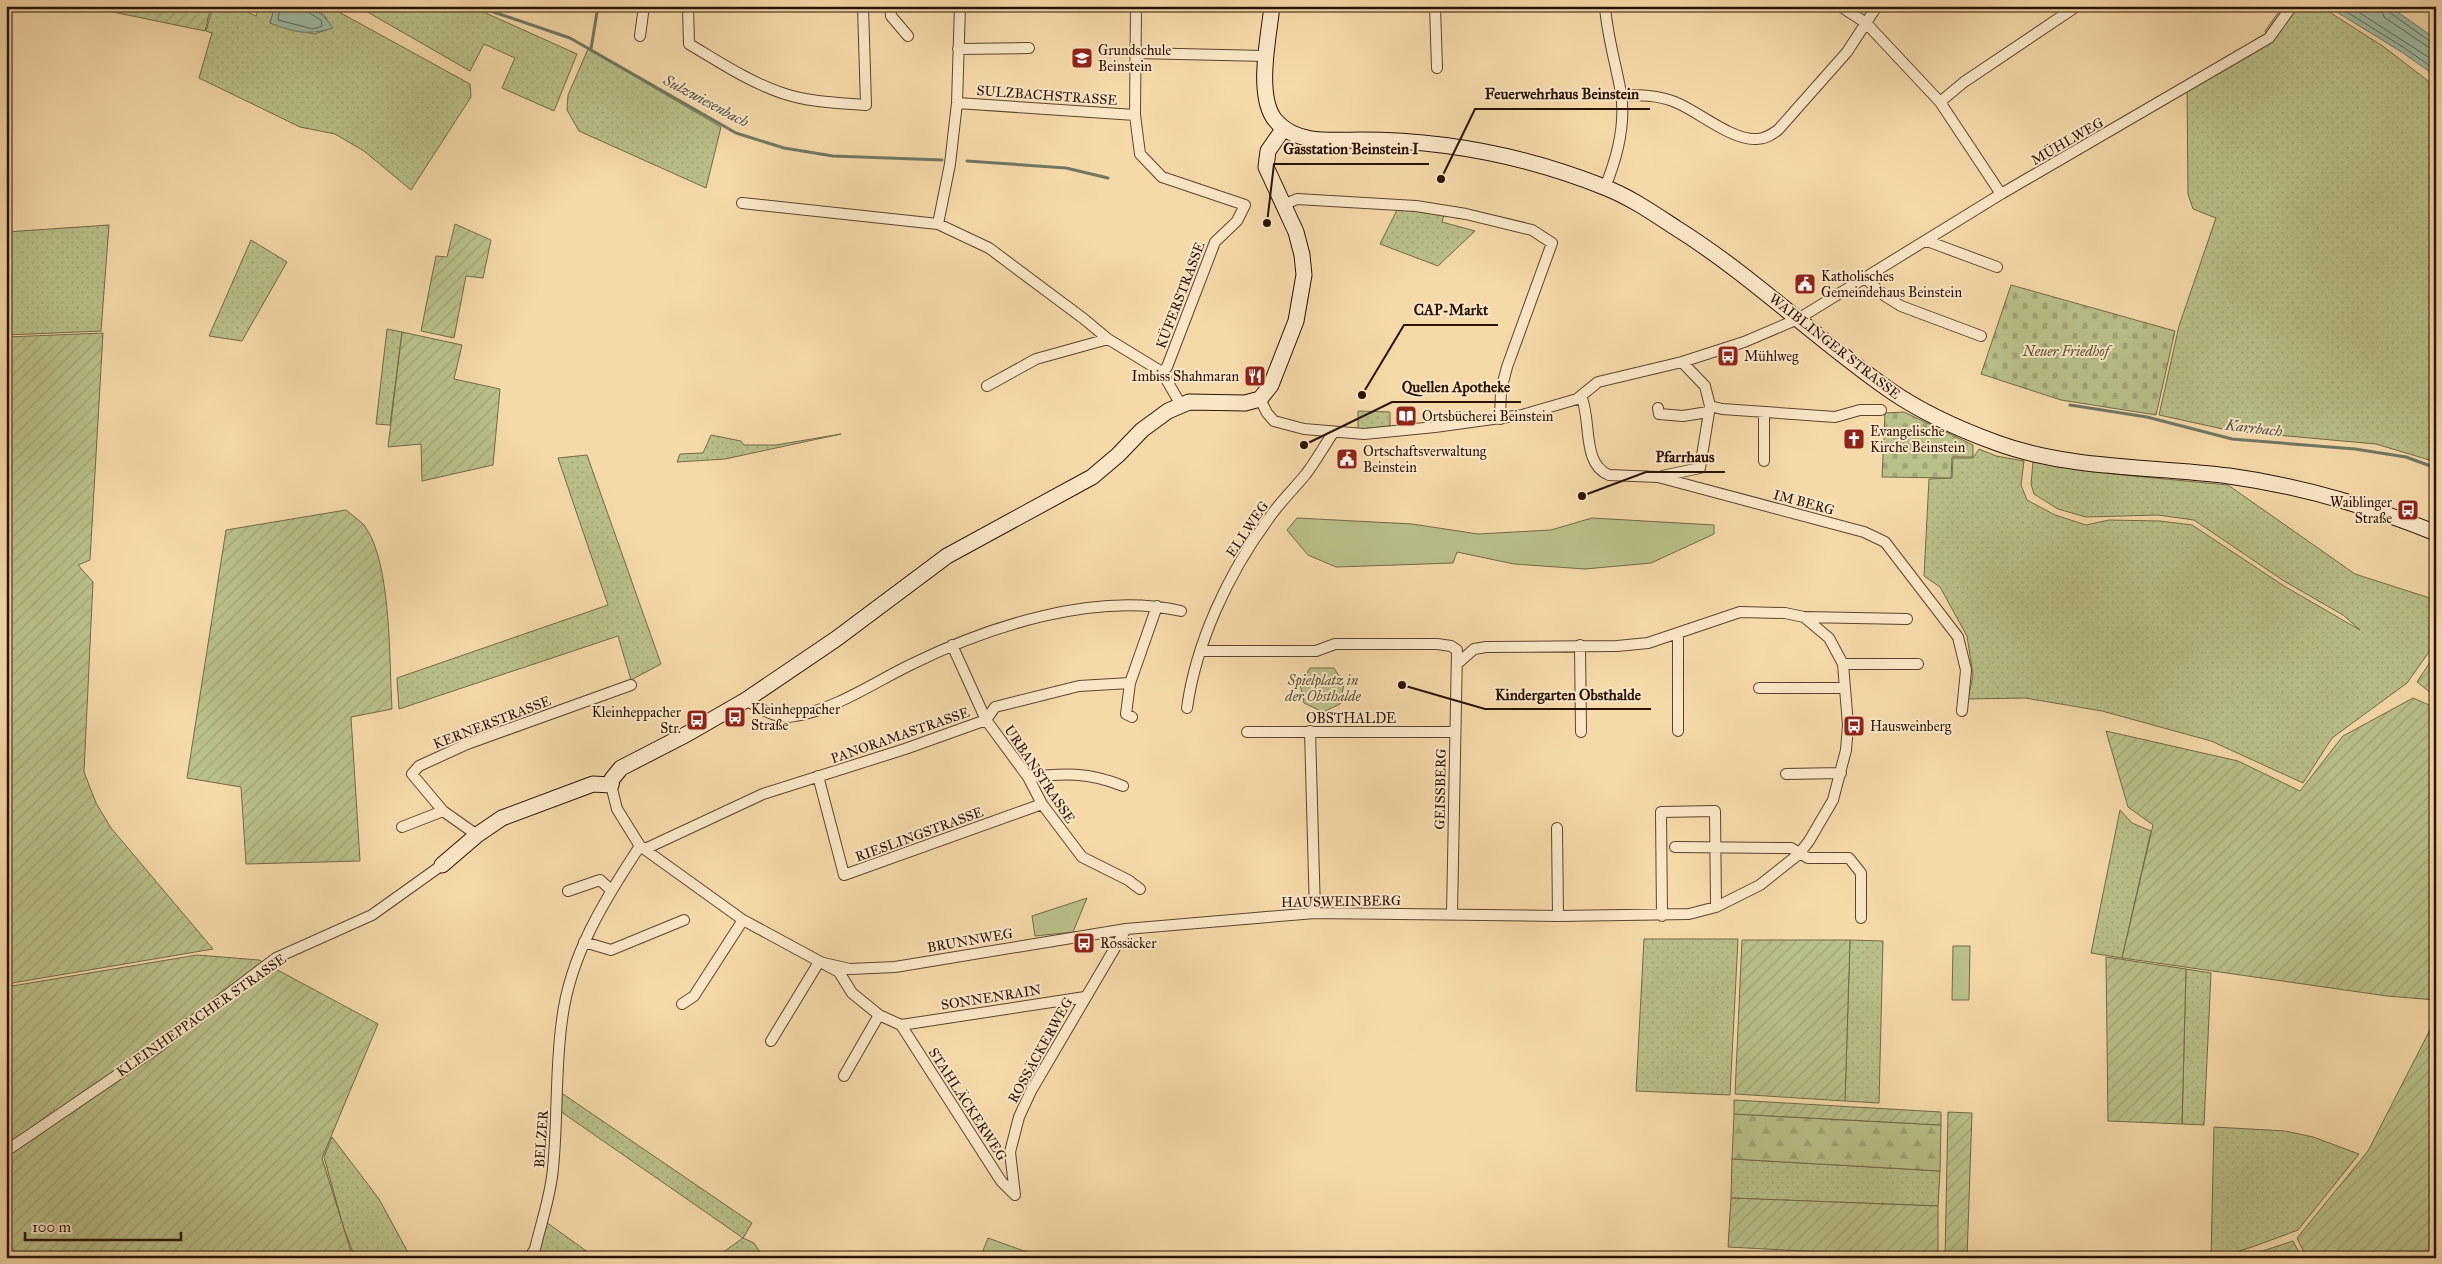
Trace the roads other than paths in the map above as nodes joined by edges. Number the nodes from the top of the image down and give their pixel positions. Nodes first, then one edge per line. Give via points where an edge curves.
1 (644, 6) edge
2 (688, 6) edge
3 (863, 6) edge
4 (890, 6) edge
5 (960, 6) edge
6 (1136, 6) edge
7 (1272, 6) edge
8 (1435, 6) edge
9 (1605, 6) edge
10 (1840, 6) edge
11 (1877, 6) edge
12 (2077, 6) edge
13 (2292, 6) edge
14 (1866, 23) junction
15 (640, 36) dead end
16 (908, 36) dead end
17 (1029, 48) dead end
18 (958, 49) junction
19 (1136, 52) junction
20 (1266, 56) junction
21 (1437, 68) dead end
22 (1621, 95) junction
23 (957, 102) junction
24 (1940, 102) junction
25 (1135, 115) junction
26 (1284, 128) junction
27 (1605, 187) junction
28 (2001, 194) junction
29 (742, 203) dead end
30 (1283, 205) junction
31 (938, 224) junction
32 (1927, 241) junction
33 (1997, 267) dead end
34 (1866, 279) junction
35 (1798, 319) junction
36 (1981, 336) dead end
37 (1108, 340) junction
38 (1682, 362) junction
39 (1162, 372) junction
40 (987, 386) dead end
41 (1581, 396) junction
42 (1260, 399) junction
43 (1181, 405) junction
44 (1658, 408) dead end
45 (1709, 409) junction
46 (1882, 410) dead end
47 (1764, 412) junction
48 (1500, 419) junction
49 (1333, 433) junction
50 (1764, 461) dead end
51 (1658, 477) junction
52 (2436, 533) edge
53 (1157, 606) junction
54 (1181, 611) dead end
55 (1804, 617) junction
56 (1907, 619) dead end
57 (1678, 634) junction
58 (952, 645) junction
59 (1580, 645) junction
60 (1202, 651) junction
61 (1457, 664) junction
62 (1843, 664) junction
63 (1918, 664) dead end
64 (1130, 683) junction
65 (631, 685) dead end
66 (1759, 688) dead end
67 (1845, 688) junction
68 (746, 700) junction
69 (1186, 708) dead end
70 (1962, 711) dead end
71 (1132, 717) dead end
72 (986, 720) junction
73 (1678, 730) dead end
74 (1310, 731) junction
75 (1248, 732) dead end
76 (1455, 732) junction
77 (1581, 732) dead end
78 (1841, 773) junction
79 (1786, 774) dead end
80 (818, 776) junction
81 (1028, 777) junction
82 (611, 785) junction
83 (1123, 786) dead end
84 (1042, 804) junction
85 (443, 811) junction
86 (402, 827) dead end
87 (1557, 828) dead end
88 (477, 835) junction
89 (642, 847) junction
90 (1675, 847) dead end
91 (1716, 847) junction
92 (1799, 854) junction
93 (442, 865) joint
94 (1140, 889) dead end
95 (568, 890) dead end
96 (611, 890) junction
97 (1716, 907) junction
98 (1315, 912) junction
99 (1452, 914) junction
100 (1558, 916) junction
101 (1662, 916) junction
102 (1862, 918) dead end
103 (684, 920) dead end
104 (743, 920) junction
105 (1126, 929) junction
106 (584, 942) junction
107 (819, 962) junction
108 (1085, 997) junction
109 (682, 1004) dead end
110 (879, 1015) junction
111 (901, 1025) junction
112 (771, 1041) dead end
113 (844, 1076) dead end
114 (6, 1151) edge
115 (1011, 1157) junction
116 (995, 1172) junction
117 (1015, 1195) joint
118 (529, 1258) edge

1 - 15 street
2 - 3 street via 689,44 735,71 781,93 817,101 866,105
4 - 16 street via 891,16
5 - 18 street
6 - 19 street
7 - 20 street
8 - 21 street
9 - 22 street via 1608,42
10 - 14 street
11 - 14 street
12 - 24 street via 1964,82
13 - 28 street, MÜHLWEG via 2269,38
14 - 22 street via 1847,52 1778,130 1768,137 1744,138 1676,102 1660,97
14 - 24 street
17 - 18 street
18 - 23 street
19 - 20 street
19 - 25 street
20 - 26 street via 1267,106
22 - 27 street via 1617,158
23 - 25 street, SULZBACHSTRASSE
23 - 31 street via 950,164
24 - 28 street
25 - 39 street, KÜFERSTRASSE via 1142,159 1162,177 1245,205 1237,221 1214,242 1167,367
26 - 27 street, WAIBLINGER STRASSE via 1317,139 1438,144 1494,152
26 - 30 street via 1268,152 1266,161
27 - 35 street, WAIBLINGER STRASSE via 1631,199 1700,243
28 - 32 street, MÜHLWEG
29 - 31 street
30 - 42 street via 1301,250 1302,294 1296,321 1272,384
30 - 48 street via 1297,199 1416,206 1532,230 1552,243 1507,367 1501,390
31 - 37 street via 989,248
32 - 33 street
32 - 34 street, MÜHLWEG
34 - 35 street, MÜHLWEG
34 - 36 street via 1902,306
35 - 38 street, MÜHLWEG via 1744,342
35 - 52 street, WAIBLINGER STRASSE via 1891,391 1961,429 1999,444 2056,458 2228,476 2280,485 2328,495
37 - 39 street
37 - 40 street via 1036,359
38 - 41 street via 1598,382
38 - 45 street via 1705,386
39 - 43 street
41 - 48 street
41 - 51 street, IM BERG via 1596,466 1609,475
42 - 43 street via 1245,403 1198,401
42 - 49 street via 1274,421
43 - 68 street via 1142,430 1092,477 947,556 836,639
44 - 45 street via 1659,414 1683,416
45 - 47 street
45 - 51 street via 1700,468
46 - 47 street via 1860,410 1835,417
47 - 50 street
48 - 49 street via 1372,434
49 - 60 street, ELLWEG via 1243,557 1215,611
51 - 70 street, IM BERG via 1864,532 1885,542 1958,637 1966,670
53 - 54 street
53 - 58 street via 1099,606 1040,618
53 - 64 street
55 - 56 street
55 - 57 street via 1785,613 1740,612
55 - 62 street, HAUSWEINBERG via 1829,638
57 - 59 street via 1648,643
57 - 73 street
58 - 68 street via 821,709 794,717 772,715
58 - 72 street, URBANSTRASSE
59 - 61 street via 1486,646 1474,649
59 - 77 street
60 - 61 street via 1316,651 1335,644 1437,644 1457,650
60 - 69 street, ELLWEG via 1190,684
61 - 76 street, GEISSBERG
62 - 63 street
62 - 67 street, HAUSWEINBERG
64 - 71 street via 1126,714
64 - 72 street, PANORAMASTRASSE via 1079,686 1024,698 994,706
65 - 85 street, KERNERSTRASSE via 467,744 419,766 412,774
66 - 67 street
67 - 78 street, HAUSWEINBERG via 1848,725
68 - 82 street via 621,768
72 - 80 street, PANORAMASTRASSE
72 - 81 street, URBANSTRASSE
74 - 75 street, OBSTHALDE
74 - 76 street, OBSTHALDE
74 - 98 street
76 - 99 street, GEISSBERG
78 - 79 street
78 - 92 street, HAUSWEINBERG via 1834,800
80 - 84 street, RIESLINGSTRASSE via 844,875
80 - 89 street, PANORAMASTRASSE via 762,794
81 - 83 street via 1063,773 1100,776
81 - 84 street, URBANSTRASSE
82 - 88 street, KLEINHEPPACHER STRASSE via 593,784 558,796 502,818
82 - 89 street, BRUNNWEG via 617,809
84 - 94 street, URBANSTRASSE via 1082,857
85 - 86 street
85 - 88 street, KERNERSTRASSE
87 - 100 street
88 - 93 street, KLEINHEPPACHER STRASSE
89 - 96 street, BELZER
89 - 104 street, BRUNNWEG
90 - 91 street
91 - 92 street via 1791,848
91 - 97 street
91 - 101 street via 1715,811 1661,812
92 - 97 street, HAUSWEINBERG via 1760,885
92 - 102 street via 1808,858 1849,858 1861,873
93 - 114 street, KLEINHEPPACHER STRASSE via 372,915 276,958 157,1048
95 - 96 street via 600,880
96 - 106 street, BELZER
97 - 101 street, HAUSWEINBERG
98 - 99 street, HAUSWEINBERG
98 - 105 street, HAUSWEINBERG
99 - 100 street, HAUSWEINBERG
100 - 101 street, HAUSWEINBERG
103 - 106 street via 611,950
104 - 107 street, BRUNNWEG
104 - 109 street via 694,996
105 - 107 street, BRUNNWEG via 895,968 850,969
105 - 108 street, ROSSÄCKERWEG
106 - 118 street, BELZER via 562,1019 553,1170 535,1249
107 - 110 street, BRUNNWEG via 839,972 852,993
107 - 112 street
108 - 111 street, SONNENRAIN
108 - 115 street, ROSSÄCKERWEG via 1027,1099 1019,1117
110 - 111 street, BRUNNWEG
110 - 113 street
111 - 116 street, STAHLÄCKERWEG
115 - 116 street
115 - 117 street, ROSSÄCKERWEG
116 - 117 street, STAHLÄCKERWEG

